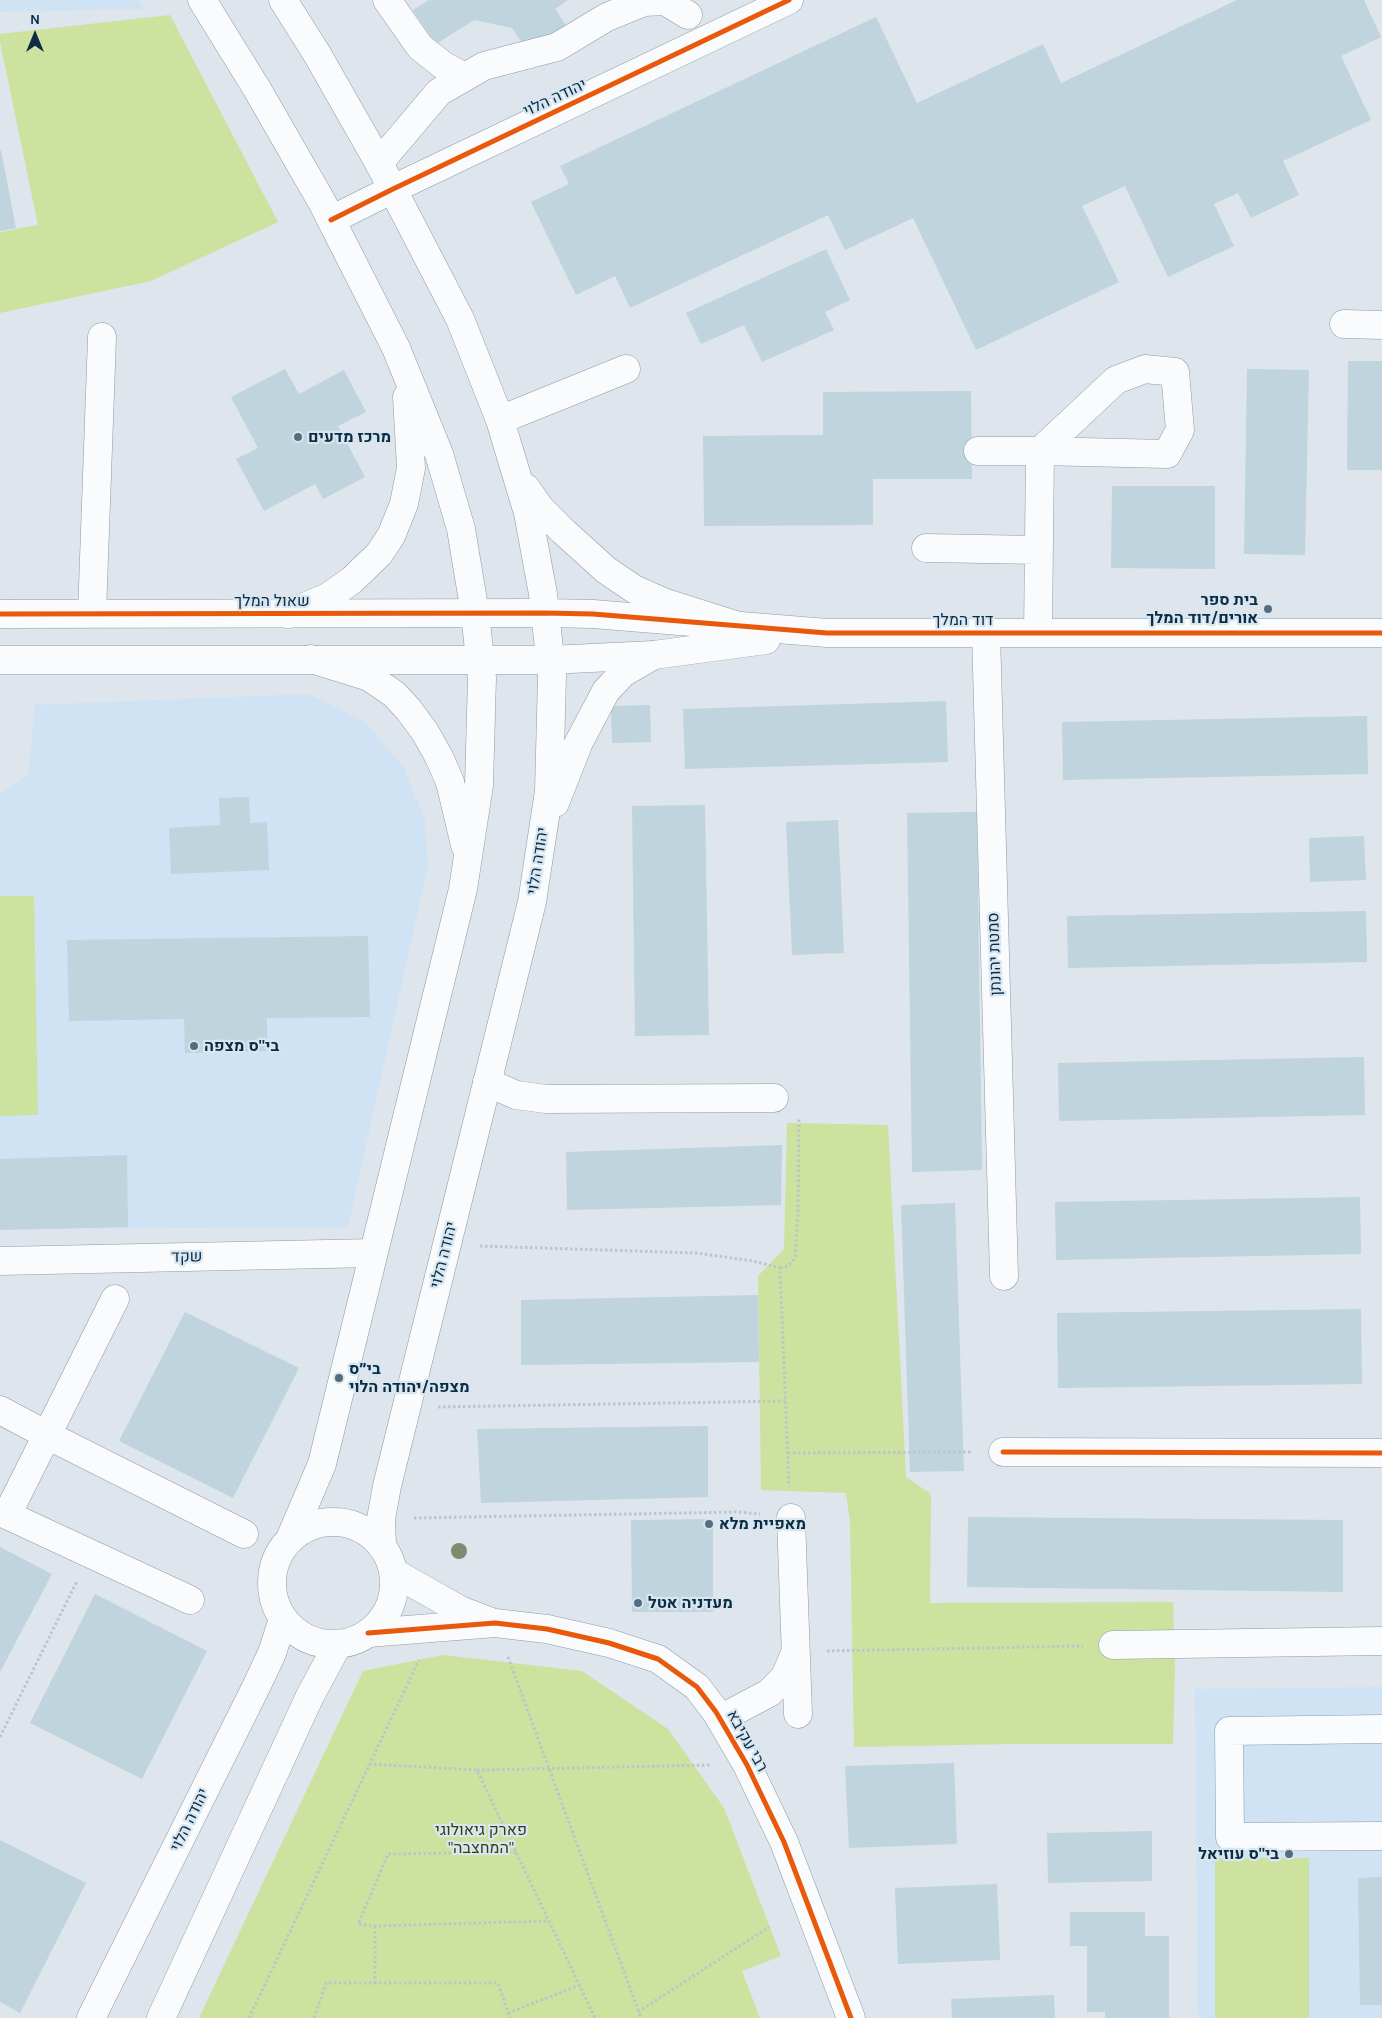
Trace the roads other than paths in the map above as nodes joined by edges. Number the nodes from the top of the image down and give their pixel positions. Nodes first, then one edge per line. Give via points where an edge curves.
1 (202, 0) edge
2 (283, 0) edge
3 (387, 0) edge
4 (789, 0) edge
5 (688, 8) edge
6 (689, 48) junction
7 (465, 77) junction
8 (379, 163) junction
9 (393, 189) junction
10 (331, 220) junction
11 (1344, 324) dead end
12 (1382, 325) edge
13 (102, 337) dead end
14 (403, 365) junction
15 (626, 370) dead end
16 (500, 420) junction
17 (978, 451) dead end
18 (1040, 451) junction
19 (518, 476) junction
20 (926, 548) dead end
21 (1038, 550) junction
22 (475, 613) junction
23 (545, 613) junction
24 (0, 614) edge
25 (92, 614) junction
26 (288, 614) junction
27 (742, 627) junction
28 (828, 633) junction
29 (986, 633) junction
30 (1038, 633) junction
31 (1382, 633) edge
32 (654, 655) junction
33 (311, 659) junction
34 (0, 660) edge
35 (480, 660) junction
36 (550, 660) junction
37 (542, 837) junction
38 (468, 858) junction
39 (487, 1082) junction
40 (774, 1098) dead end
41 (374, 1253) junction
42 (0, 1261) edge
43 (1004, 1276) dead end
44 (115, 1299) dead end
45 (0, 1410) edge
46 (47, 1435) junction
47 (1003, 1452) road end
48 (1382, 1453) edge
49 (790, 1518) road end
50 (244, 1534) dead end
51 (290, 1539) junction
52 (382, 1546) junction
53 (393, 1572) junction
54 (190, 1600) dead end
55 (283, 1619) junction
56 (495, 1624) junction
57 (368, 1633) junction
58 (1382, 1641) edge
59 (338, 1644) junction
60 (1113, 1645) road end
61 (796, 1652) junction
62 (798, 1714) dead end
63 (720, 1719) junction
64 (1382, 1729) edge
65 (1382, 1836) edge
66 (91, 2018) edge
67 (161, 2018) edge
68 (851, 2018) edge

1 - 10 main road
2 - 8 main road, יהודה הלוי
3 - 7 main road via 420,47
4 - 6 main road, יהודה הלוי
5 - 6 main road
5 - 7 main road via 665,1 644,2 556,47 484,66
6 - 9 main road, יהודה הלוי
7 - 8 main road via 439,92
8 - 9 main road, יהודה הלוי
9 - 10 main road, יהודה הלוי
9 - 16 main road, יהודה הלוי via 460,319
10 - 14 main road
11 - 12 main road
13 - 25 main road
14 - 22 main road via 442,464 461,529
14 - 26 main road via 411,468 404,504 391,536 379,554 352,580 328,597
15 - 16 main road
16 - 19 main road, יהודה הלוי
17 - 18 main road
18 - 18 main road via 1167,454 1180,430 1175,372 1145,370 1116,380
18 - 21 main road
19 - 23 main road, יהודה הלוי
19 - 27 main road via 540,508 613,575 663,602
20 - 21 main road
21 - 30 main road
22 - 23 main road, שאול המלך
22 - 26 main road, שאול המלך
22 - 35 main road
23 - 27 main road, דוד המלך
23 - 36 main road, יהודה הלוי
24 - 25 main road, שאול המלך
25 - 26 main road, שאול המלך
27 - 28 main road, דוד המלך
28 - 29 main road, דוד המלך
28 - 32 main road, דוד המלך
29 - 30 main road, דוד המלך
29 - 43 main road, סמטת יהונתן
30 - 31 main road, דוד המלך
32 - 36 main road, דוד המלך
32 - 37 main road via 623,673 606,691 578,742
33 - 34 main road
33 - 35 main road
33 - 38 main road via 370,677 408,709 425,732 450,782
35 - 36 main road
35 - 38 main road via 479,785
36 - 37 main road, יהודה הלוי via 549,790
37 - 39 main road, יהודה הלוי via 532,902
38 - 41 main road
39 - 40 main road via 516,1095 546,1099
39 - 52 main road, יהודה הלוי via 381,1519
41 - 42 main road, שקד
41 - 51 main road via 322,1464
44 - 46 main road
45 - 46 main road
46 - 50 main road
46 - 54 main road via 7,1515
47 - 48 main road
49 - 61 main road
51 - 52 main road via 317,1524 338,1522 358,1527
51 - 55 main road via 279,1553 271,1578 272,1595
52 - 53 main road
53 - 56 main road, רבי עקיבא via 460,1610
53 - 57 main road via 394,1589 389,1606 381,1621
55 - 59 main road via 303,1637 320,1643
55 - 66 main road, יהודה הלוי via 257,1685
56 - 57 main road, רבי עקיבא
56 - 63 main road, רבי עקיבא via 547,1629 609,1643 658,1660 697,1687
57 - 59 main road
58 - 60 main road
59 - 67 main road via 306,1705
61 - 62 main road
61 - 63 main road via 785,1678 769,1693
63 - 68 main road, רבי עקיבא via 747,1765 784,1842
64 - 65 main road via 1229,1731 1230,1837

